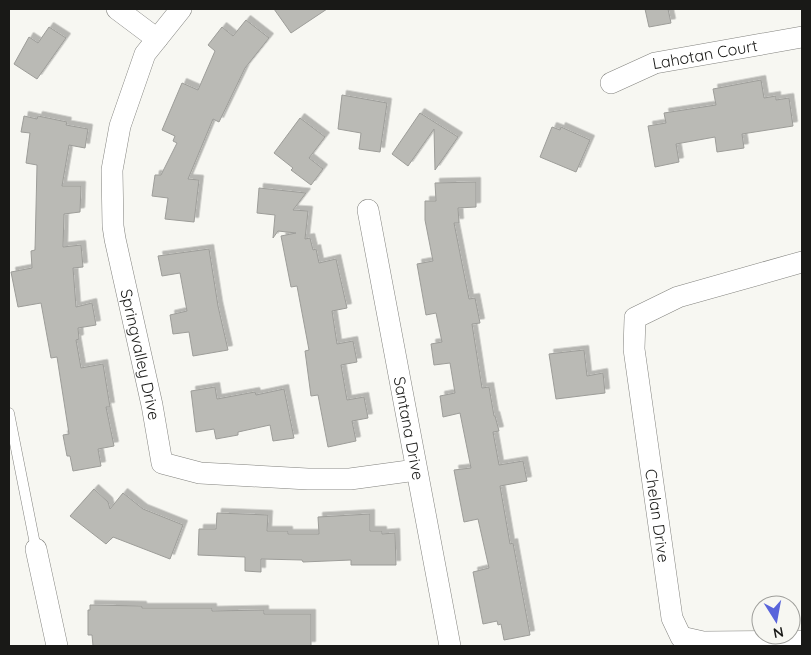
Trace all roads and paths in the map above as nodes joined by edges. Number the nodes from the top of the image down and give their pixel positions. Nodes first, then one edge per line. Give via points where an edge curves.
1 (117, 9) edge
2 (181, 9) edge
3 (802, 37) edge
4 (157, 39) junction
5 (611, 83) dead end
6 (368, 210) dead end
7 (802, 262) edge
8 (9, 413) edge
9 (416, 470) junction
10 (36, 549) joint
11 (802, 641) edge
12 (58, 646) edge
13 (450, 646) edge

1 - 4 street
2 - 4 street, Springvalley Drive
3 - 5 street, Lahotan Court via 655,63
4 - 9 street, Springvalley Drive via 145,54 120,126 112,170 115,239 162,463 200,473 308,479 350,479
6 - 9 street, Santana Drive
7 - 11 street, Chelan Drive via 678,298 635,318 634,350 672,618 681,637 703,642
8 - 10 lane
9 - 13 street, Santana Drive
10 - 12 street

